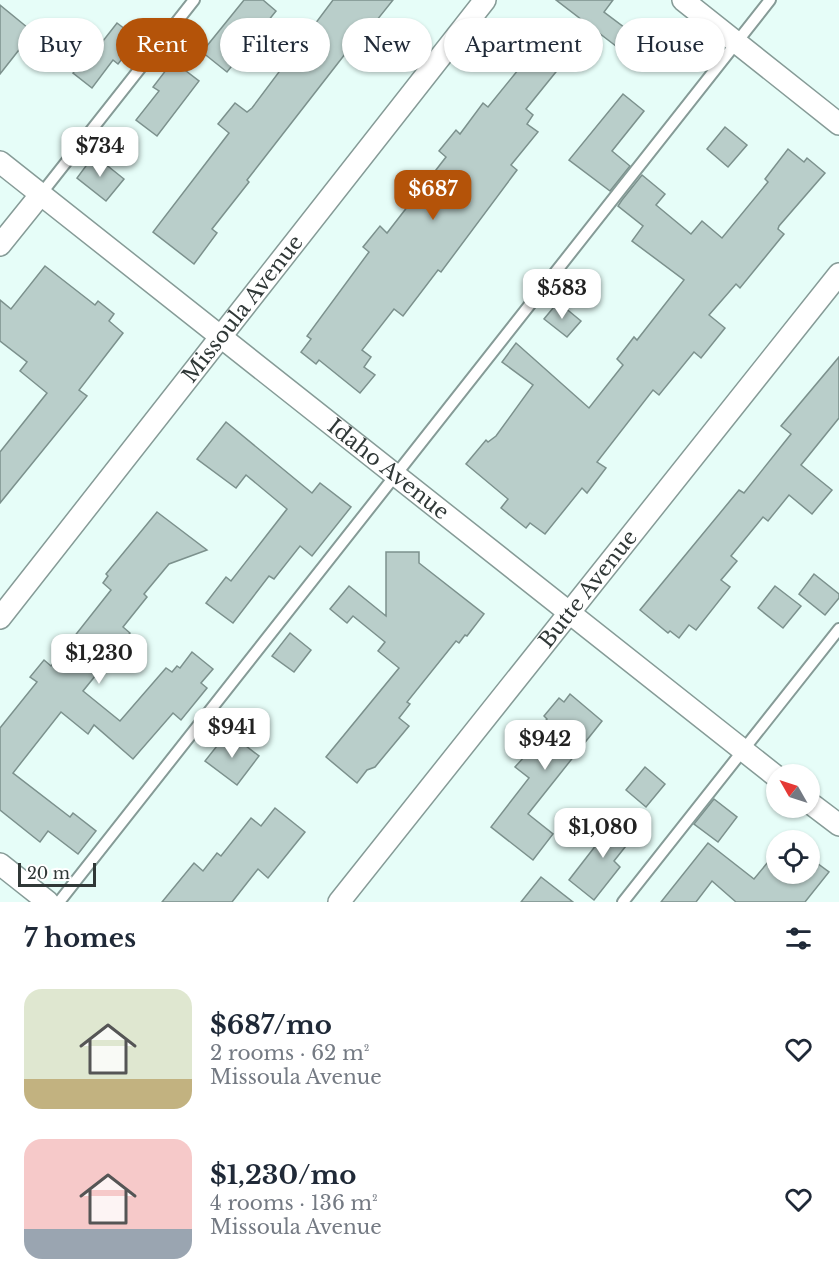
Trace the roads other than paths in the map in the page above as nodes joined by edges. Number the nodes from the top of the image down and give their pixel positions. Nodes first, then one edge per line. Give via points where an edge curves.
1 (194, 0) edge
2 (485, 0) edge
3 (683, 0) edge
4 (770, 0) edge
5 (736, 43) junction
6 (839, 124) edge
7 (0, 162) edge
8 (41, 194) junction
9 (0, 245) edge
10 (839, 274) edge
11 (220, 336) junction
12 (397, 476) junction
13 (569, 612) junction
14 (0, 618) edge
15 (839, 629) edge
16 (743, 750) junction
17 (766, 768) edge
18 (820, 811) edge
19 (839, 825) edge
20 (0, 864) edge
21 (48, 902) edge
22 (60, 902) edge
23 (339, 902) edge
24 (623, 902) edge

1 - 8 lane
2 - 11 street, Missoula Avenue
3 - 5 street
4 - 5 lane
5 - 6 street
5 - 12 lane
7 - 8 street, Idaho Avenue
8 - 9 street
8 - 11 street, Idaho Avenue
10 - 13 street, Butte Avenue
11 - 12 street, Idaho Avenue
11 - 14 street, Missoula Avenue
12 - 13 street, Idaho Avenue
12 - 22 lane
13 - 16 street, Idaho Avenue
13 - 23 street, Butte Avenue
15 - 16 lane
16 - 17 street, Idaho Avenue
16 - 24 lane
18 - 19 street
20 - 21 street

